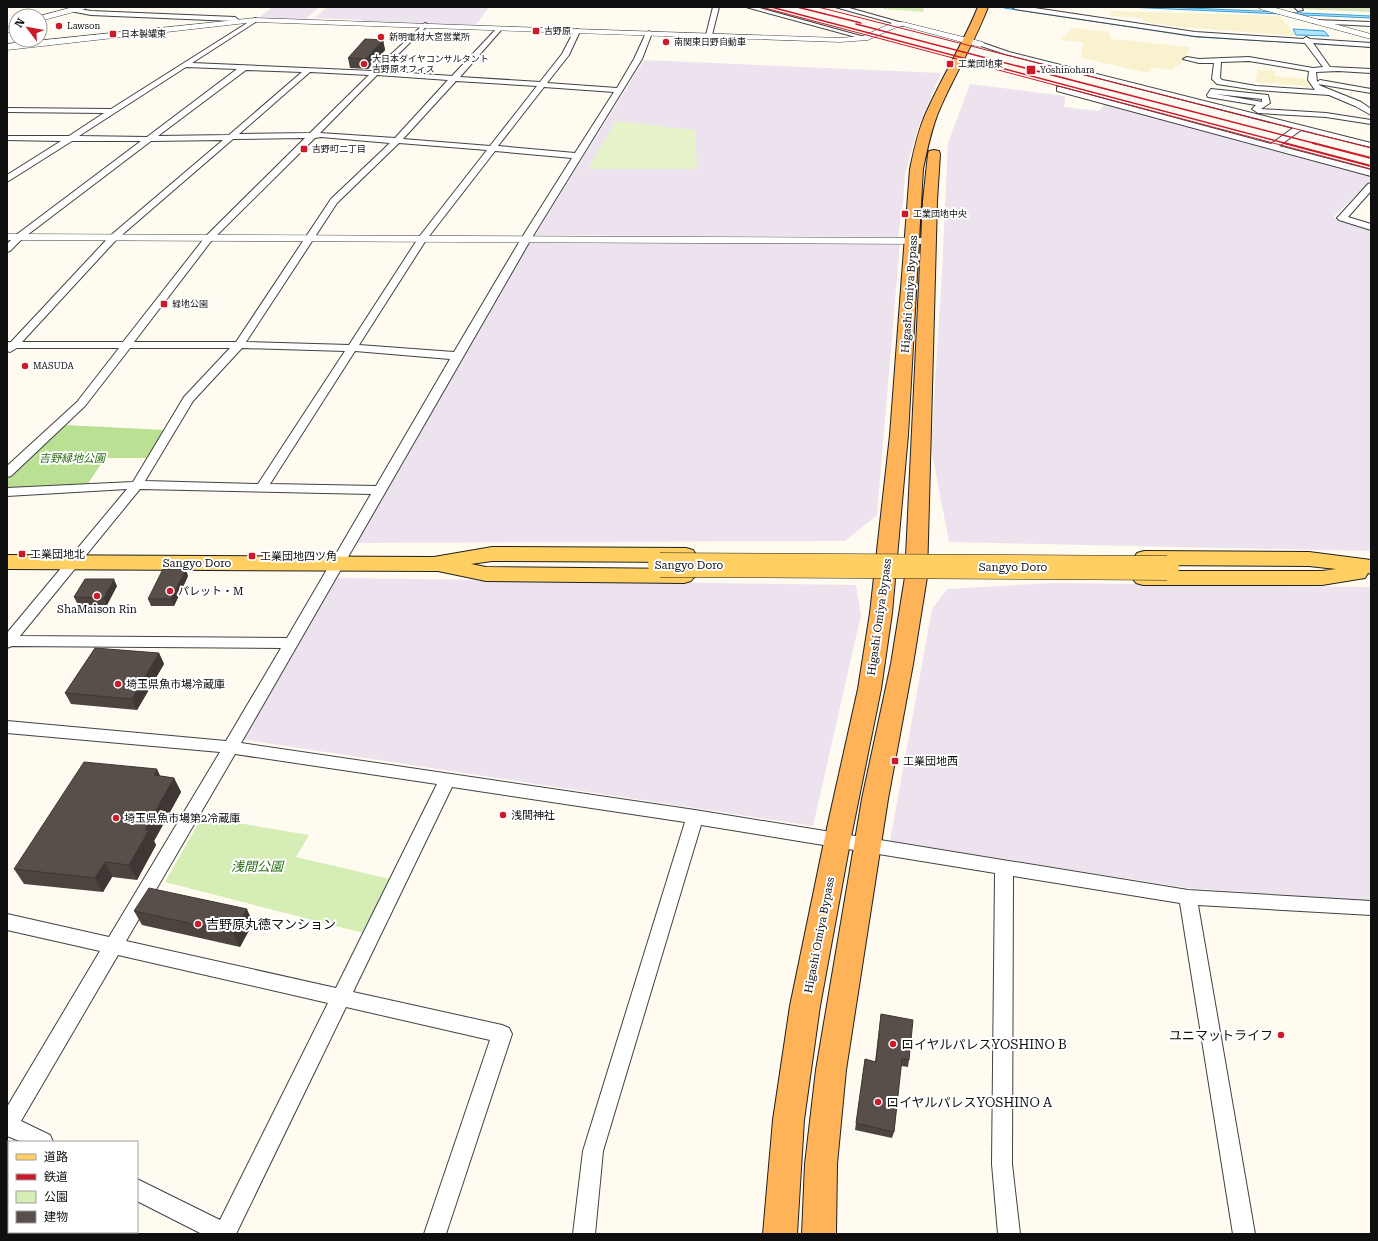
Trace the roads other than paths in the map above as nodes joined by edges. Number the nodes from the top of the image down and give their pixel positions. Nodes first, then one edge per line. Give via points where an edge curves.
1 (82, 7) edge
2 (716, 7) edge
3 (749, 7) edge
4 (838, 7) edge
5 (983, 7) edge
6 (1014, 7) edge
7 (1263, 7) edge
8 (72, 10) junction
9 (1298, 11) edge
10 (48, 17) edge
11 (255, 20) junction
12 (237, 21) junction
13 (1315, 22) junction
14 (903, 24) junction
15 (1371, 24) edge
16 (425, 25) junction
17 (500, 28) junction
18 (577, 31) junction
19 (649, 33) junction
20 (709, 35) junction
21 (1371, 37) edge
22 (865, 38) junction
23 (978, 40) junction
24 (1307, 40) junction
25 (1371, 45) edge
26 (7, 47) edge
27 (1256, 52) dead end
28 (1187, 59) dead end
29 (1218, 60) junction
30 (1263, 61) junction
31 (184, 65) junction
32 (245, 67) junction
33 (1328, 69) junction
34 (309, 70) junction
35 (1313, 70) junction
36 (1371, 71) edge
37 (375, 72) junction
38 (453, 78) junction
39 (1352, 79) junction
40 (1312, 81) junction
41 (961, 82) dead end
42 (541, 85) junction
43 (1067, 85) dead end
44 (619, 90) junction
45 (1371, 91) edge
46 (1333, 93) junction
47 (1348, 100) junction
48 (1371, 102) edge
49 (1263, 104) junction
50 (7, 110) edge
51 (1254, 110) junction
52 (112, 111) junction
53 (1237, 111) junction
54 (1371, 114) edge
55 (1371, 122) edge
56 (1299, 127) junction
57 (313, 135) junction
58 (231, 137) junction
59 (7, 138) edge
60 (69, 139) junction
61 (148, 139) junction
62 (398, 141) junction
63 (1371, 145) edge
64 (936, 146) dead end
65 (1273, 146) junction
66 (492, 148) junction
67 (577, 156) junction
68 (1371, 173) edge
69 (7, 179) edge
70 (1371, 186) edge
71 (1371, 227) edge
72 (7, 237) edge
73 (19, 237) junction
74 (113, 238) junction
75 (209, 238) junction
76 (310, 239) junction
77 (422, 239) junction
78 (526, 239) junction
79 (921, 241) junction
80 (7, 249) edge
81 (239, 345) junction
82 (125, 346) junction
83 (9, 347) edge
84 (352, 348) junction
85 (458, 356) junction
86 (7, 473) edge
87 (137, 485) junction
88 (263, 486) junction
89 (380, 490) junction
90 (7, 492) edge
91 (7, 562) edge
92 (72, 563) junction
93 (336, 563) junction
94 (434, 564) junction
95 (887, 566) junction
96 (917, 566) junction
97 (1371, 569) edge
98 (8, 642) edge
99 (291, 644) junction
100 (7, 727) edge
101 (230, 747) junction
102 (448, 779) junction
103 (695, 817) junction
104 (837, 840) junction
105 (868, 845) junction
106 (1004, 866) junction
107 (1188, 897) junction
108 (1371, 908) edge
109 (7, 922) edge
110 (114, 946) junction
111 (341, 998) junction
112 (7, 1125) edge
113 (41, 1141) edge
114 (138, 1190) edge
115 (225, 1234) edge
116 (435, 1234) edge
117 (584, 1234) edge
118 (780, 1234) edge
119 (818, 1234) edge
120 (1009, 1234) edge
121 (1244, 1234) edge

1 - 8 street
2 - 20 street
3 - 22 street
4 - 14 street
5 - 23 highway, Higashi Omiya Bypass
6 - 24 street via 1221,40
7 - 9 street
8 - 10 street
8 - 12 street
9 - 13 street
11 - 12 street
11 - 16 street
11 - 31 street
12 - 26 street
13 - 15 street
13 - 21 street
14 - 22 street
14 - 23 street
16 - 17 street
16 - 37 street
17 - 18 street
17 - 38 street
18 - 19 street
18 - 42 street via 565,55
19 - 20 street
19 - 44 street via 638,59
20 - 22 street via 840,40
23 - 41 highway, Higashi Omiya Bypass
23 - 53 street via 1083,75
23 - 79 highway, Higashi Omiya Bypass via 937,101 927,125 920,151 915,193
24 - 25 street
24 - 33 street
27 - 30 street
28 - 29 street
29 - 30 street via 1240,58
29 - 46 street via 1216,79 1220,82 1256,88
30 - 35 street
31 - 32 street
31 - 52 street
32 - 34 street
32 - 61 street
33 - 35 street
33 - 39 street
34 - 37 street
34 - 58 street
35 - 40 street
36 - 39 street
37 - 38 street
37 - 57 street
38 - 42 street
38 - 62 street
39 - 40 street
39 - 45 street
40 - 46 street via 1318,88
42 - 44 street
42 - 66 street
43 - 65 street via 1060,89
44 - 67 street
46 - 47 street
47 - 48 street via 1354,98
47 - 54 street
49 - 49 street via 1260,102 1211,95 1214,91 1265,97 1266,102
49 - 51 street
50 - 52 street
51 - 53 street
51 - 55 street via 1326,115
52 - 60 street
53 - 56 street
56 - 63 street
56 - 65 street
57 - 58 street
57 - 62 street
57 - 75 street
58 - 61 street
58 - 74 street
59 - 60 street
60 - 61 street
60 - 69 street
61 - 73 street
62 - 66 street
62 - 76 street via 334,201
64 - 79 highway, Higashi Omiya Bypass via 930,201
65 - 68 street
66 - 67 street
66 - 77 street
67 - 78 street
70 - 71 street via 1342,218
72 - 73 street
73 - 74 street
73 - 80 street
74 - 75 street
74 - 83 street
75 - 76 street
75 - 82 street
76 - 77 street
76 - 81 street
77 - 78 street
77 - 84 street
78 - 79 street
78 - 85 street
79 - 95 highway, Higashi Omiya Bypass via 900,419
79 - 96 highway, Higashi Omiya Bypass
81 - 82 street
81 - 84 street
81 - 87 street via 188,399
82 - 83 street
82 - 86 street via 81,404
84 - 85 street
84 - 88 street
85 - 89 street
87 - 88 street
87 - 90 street
87 - 92 street
88 - 89 street
89 - 93 street
91 - 92 main road, Sangyo Doro
92 - 93 main road, Sangyo Doro
92 - 98 street
93 - 94 main road, Sangyo Doro
93 - 99 street
94 - 95 main road via 486,574
94 - 97 main road, Sangyo Doro, bridge
95 - 96 main road
95 - 104 highway, Higashi Omiya Bypass via 874,661
96 - 97 main road via 1322,578
96 - 105 highway, Higashi Omiya Bypass via 902,664
98 - 99 street
99 - 101 street
100 - 101 street
101 - 102 street
101 - 110 street
102 - 103 street
102 - 111 street
103 - 104 street
103 - 117 street via 593,1151
104 - 105 street
104 - 118 highway, Higashi Omiya Bypass via 793,1078
105 - 106 street
105 - 119 highway, Higashi Omiya Bypass via 825,1116
106 - 107 street
106 - 120 street via 1002,1164
107 - 108 street
107 - 121 street
109 - 110 street
110 - 111 street
110 - 112 street
111 - 115 street
111 - 116 street via 502,1034
112 - 113 street
114 - 115 street

